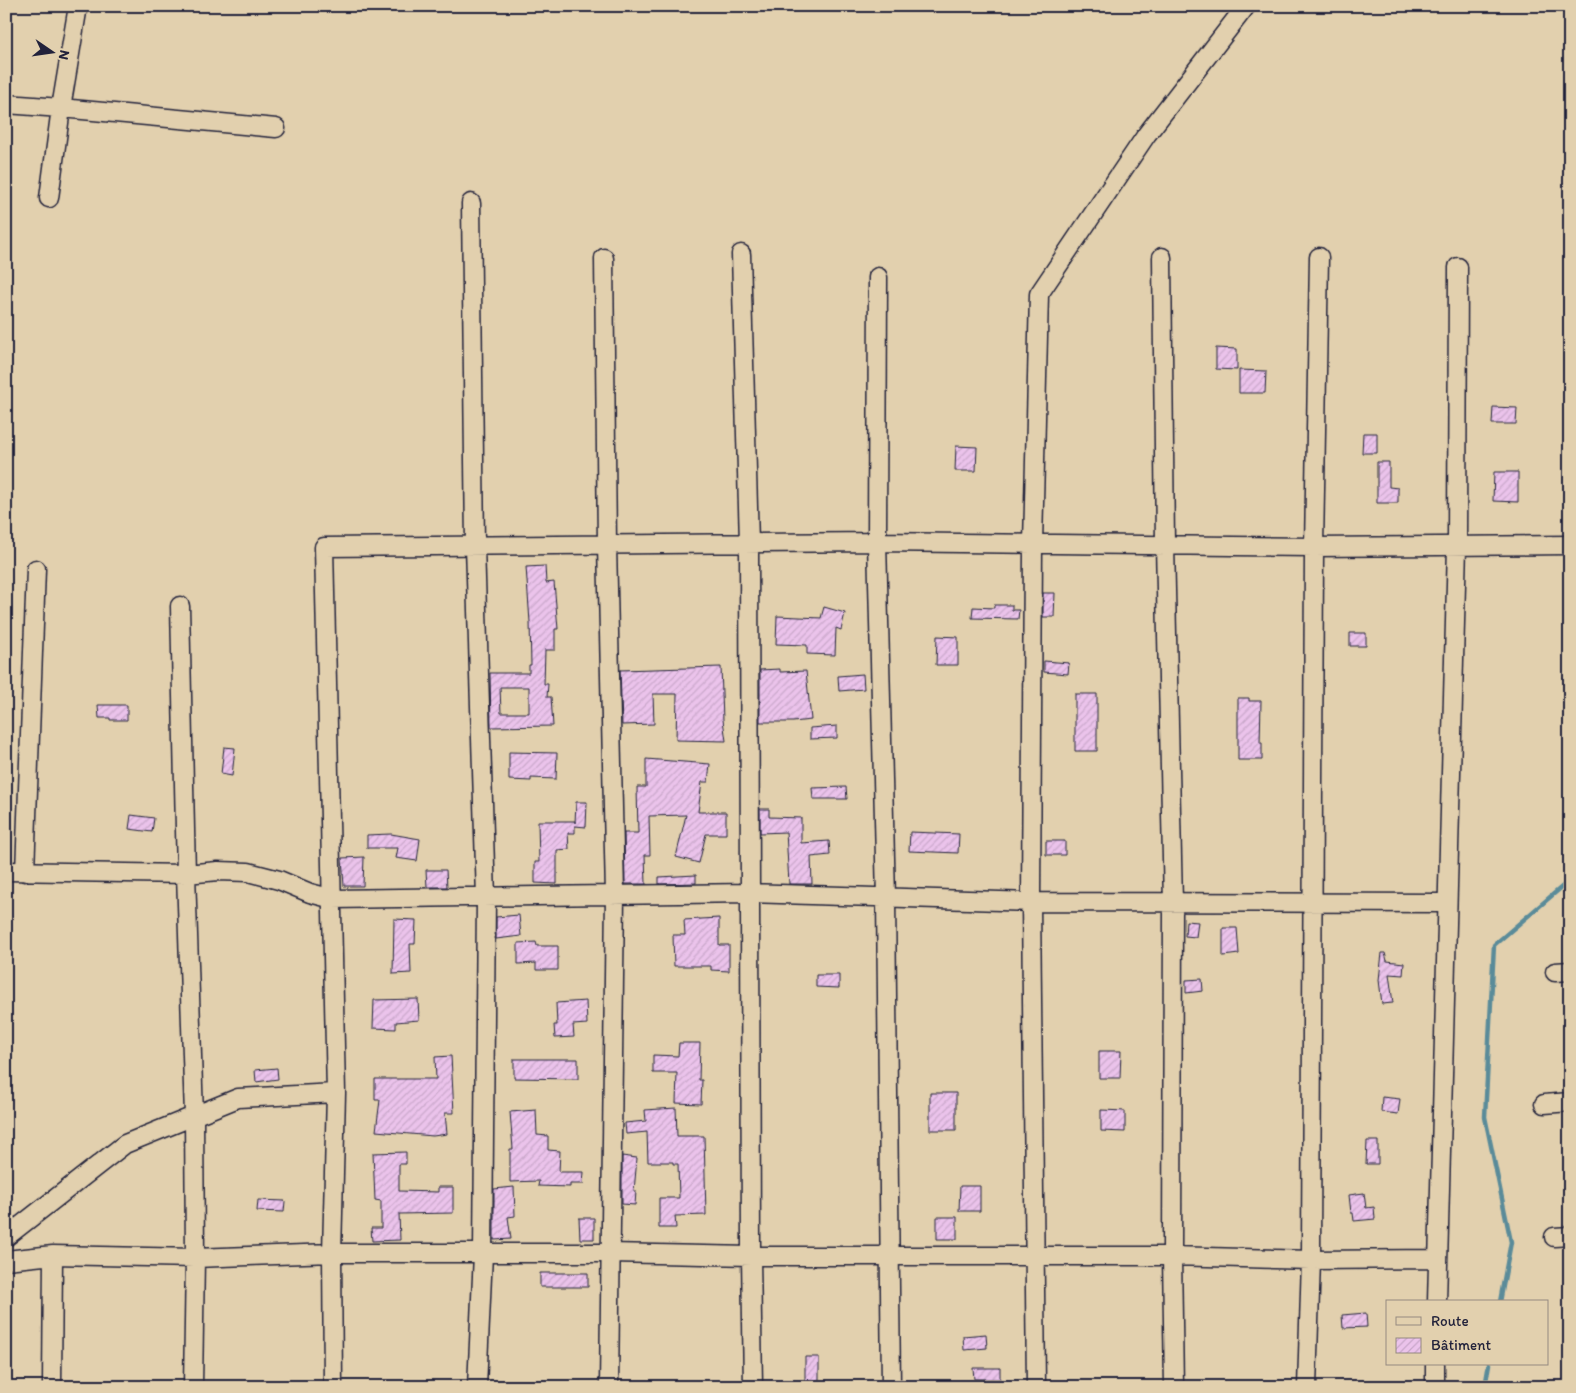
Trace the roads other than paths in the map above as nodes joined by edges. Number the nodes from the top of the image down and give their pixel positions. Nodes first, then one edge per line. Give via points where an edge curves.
1 (78, 6) edge
2 (1246, 6) edge
3 (6, 104) edge
4 (61, 108) junction
5 (276, 128) dead end
6 (49, 198) dead end
7 (472, 203) dead end
8 (741, 254) dead end
9 (1162, 257) dead end
10 (1319, 257) dead end
11 (604, 258) dead end
12 (1458, 267) dead end
13 (878, 277) dead end
14 (749, 542) junction
15 (877, 542) junction
16 (607, 544) junction
17 (1033, 544) junction
18 (1165, 545) junction
19 (1570, 545) edge
20 (475, 546) junction
21 (1456, 546) junction
22 (1314, 547) junction
23 (36, 569) dead end
24 (180, 606) dead end
25 (6, 871) edge
26 (25, 872) junction
27 (186, 874) junction
28 (750, 893) junction
29 (615, 895) junction
30 (486, 898) junction
31 (886, 898) junction
32 (333, 900) junction
33 (1312, 901) junction
34 (1031, 902) junction
35 (1173, 903) junction
36 (1447, 903) junction
37 (336, 1093) junction
38 (1570, 1102) edge
39 (1544, 1104) dead end
40 (194, 1116) junction
41 (6, 1237) edge
42 (332, 1253) junction
43 (610, 1253) junction
44 (483, 1254) junction
45 (53, 1255) junction
46 (751, 1256) junction
47 (1036, 1256) junction
48 (1172, 1256) junction
49 (889, 1257) junction
50 (195, 1258) junction
51 (1438, 1259) junction
52 (6, 1260) edge
53 (1311, 1260) junction
54 (1437, 1300) edge
55 (1435, 1366) edge
56 (52, 1387) edge
57 (193, 1387) edge
58 (333, 1387) edge
59 (477, 1387) edge
60 (609, 1387) edge
61 (753, 1387) edge
62 (891, 1387) edge
63 (1036, 1387) edge
64 (1174, 1387) edge
65 (1307, 1387) edge
66 (1435, 1387) edge

1 - 4 street
2 - 17 street via 1147,134 1039,294
3 - 4 street
4 - 5 street
4 - 6 street
7 - 20 street
8 - 14 street
9 - 18 street
10 - 22 street
11 - 16 street
12 - 21 street
13 - 15 street
14 - 15 street
14 - 16 street
14 - 28 street
15 - 17 street
15 - 31 street
16 - 20 street
16 - 29 street
17 - 18 street
17 - 34 street
18 - 22 street
18 - 35 street
19 - 21 street
20 - 30 street
20 - 32 street via 324,547
21 - 22 street
21 - 36 street
22 - 33 street
23 - 26 street
24 - 27 street
25 - 26 street
26 - 27 street
27 - 32 street via 248,872
27 - 40 street
28 - 29 street
28 - 31 street
28 - 46 street
29 - 30 street
29 - 43 street
30 - 32 street
30 - 44 street
31 - 34 street
31 - 49 street
32 - 37 street
33 - 35 street
33 - 36 street
33 - 53 street
34 - 35 street
34 - 47 street
35 - 48 street
36 - 51 street
37 - 40 street via 238,1098
37 - 42 street
38 - 39 street
40 - 41 street via 124,1144
40 - 50 street
42 - 44 street
42 - 50 street
42 - 58 street
43 - 44 street
43 - 46 street
43 - 60 street
44 - 59 street
45 - 50 street
45 - 52 street
45 - 56 street
46 - 49 street
46 - 61 street
47 - 48 street
47 - 49 street
47 - 63 street
48 - 53 street
48 - 64 street
49 - 62 street
50 - 57 street
51 - 53 street
51 - 54 street
53 - 65 street
55 - 66 street

